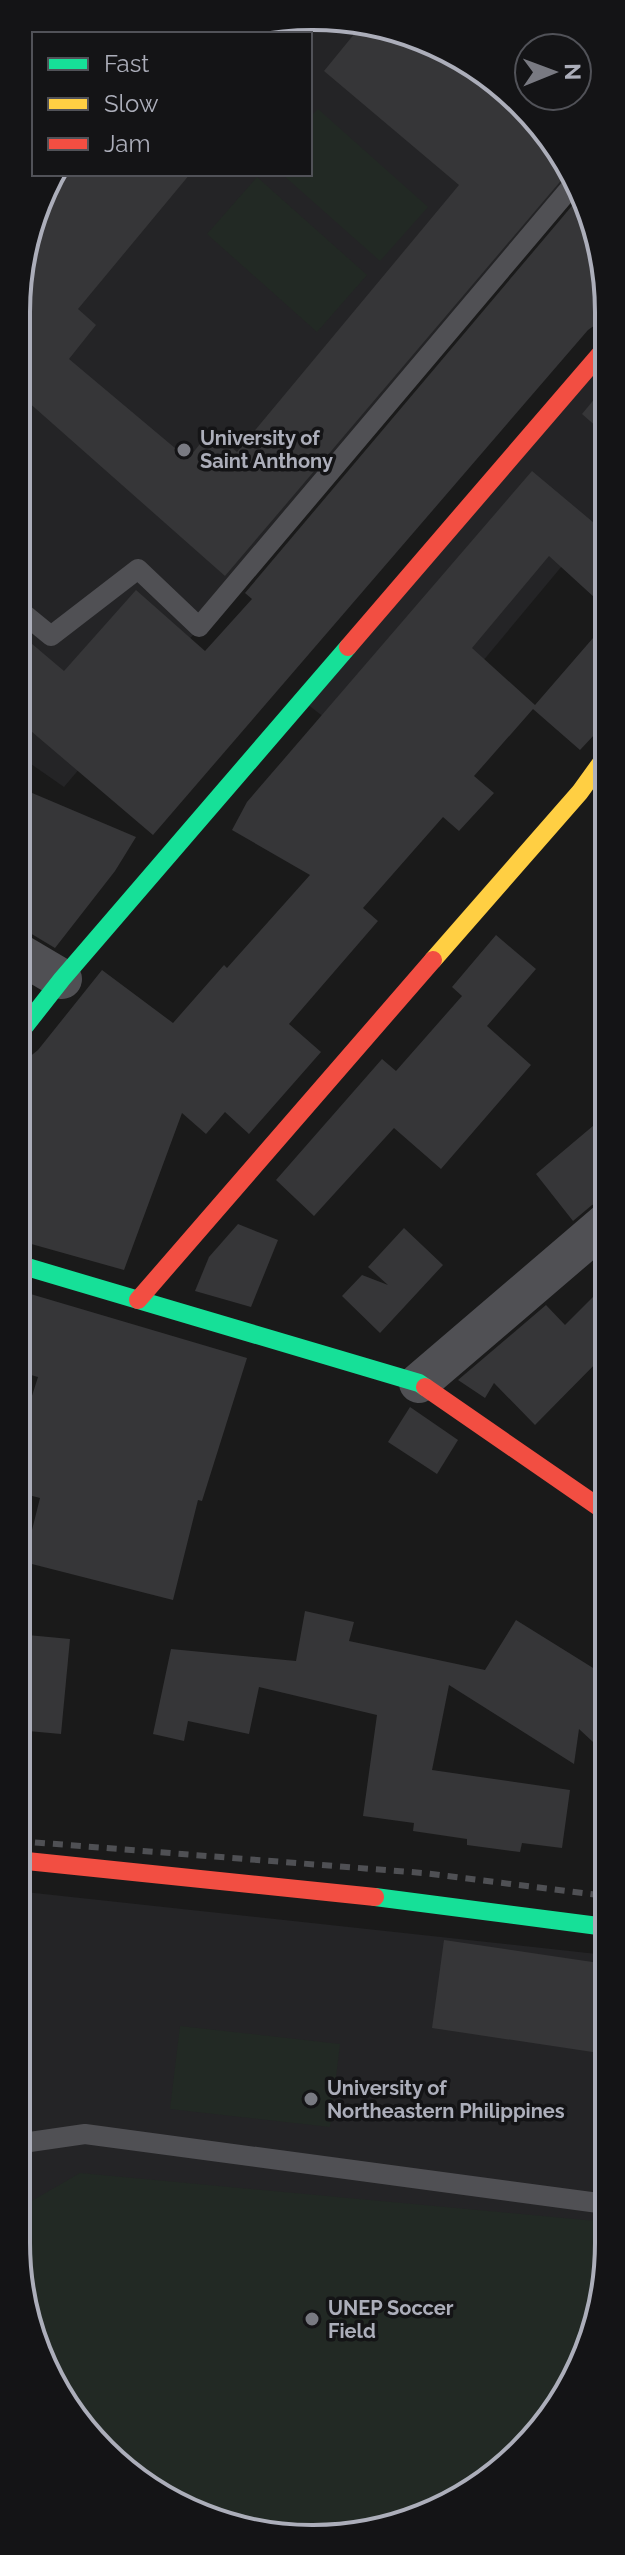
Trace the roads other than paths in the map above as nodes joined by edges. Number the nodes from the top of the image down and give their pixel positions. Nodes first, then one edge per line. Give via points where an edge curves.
1 (567, 191) edge
2 (595, 360) edge
3 (30, 619) edge
4 (595, 771) edge
5 (30, 960) edge
6 (62, 979) junction
7 (30, 1019) edge
8 (595, 1232) edge
9 (30, 1268) edge
10 (138, 1300) junction
11 (419, 1383) junction
12 (595, 1504) edge
13 (31, 1861) edge
14 (595, 1926) edge
15 (31, 2142) edge
16 (595, 2203) edge

1 - 3 lane via 199,627 138,569 51,636
2 - 6 street
4 - 10 street
5 - 6 street
6 - 7 street
8 - 11 street
9 - 10 street
10 - 11 street
11 - 12 street
13 - 14 street
15 - 16 lane via 85,2134

